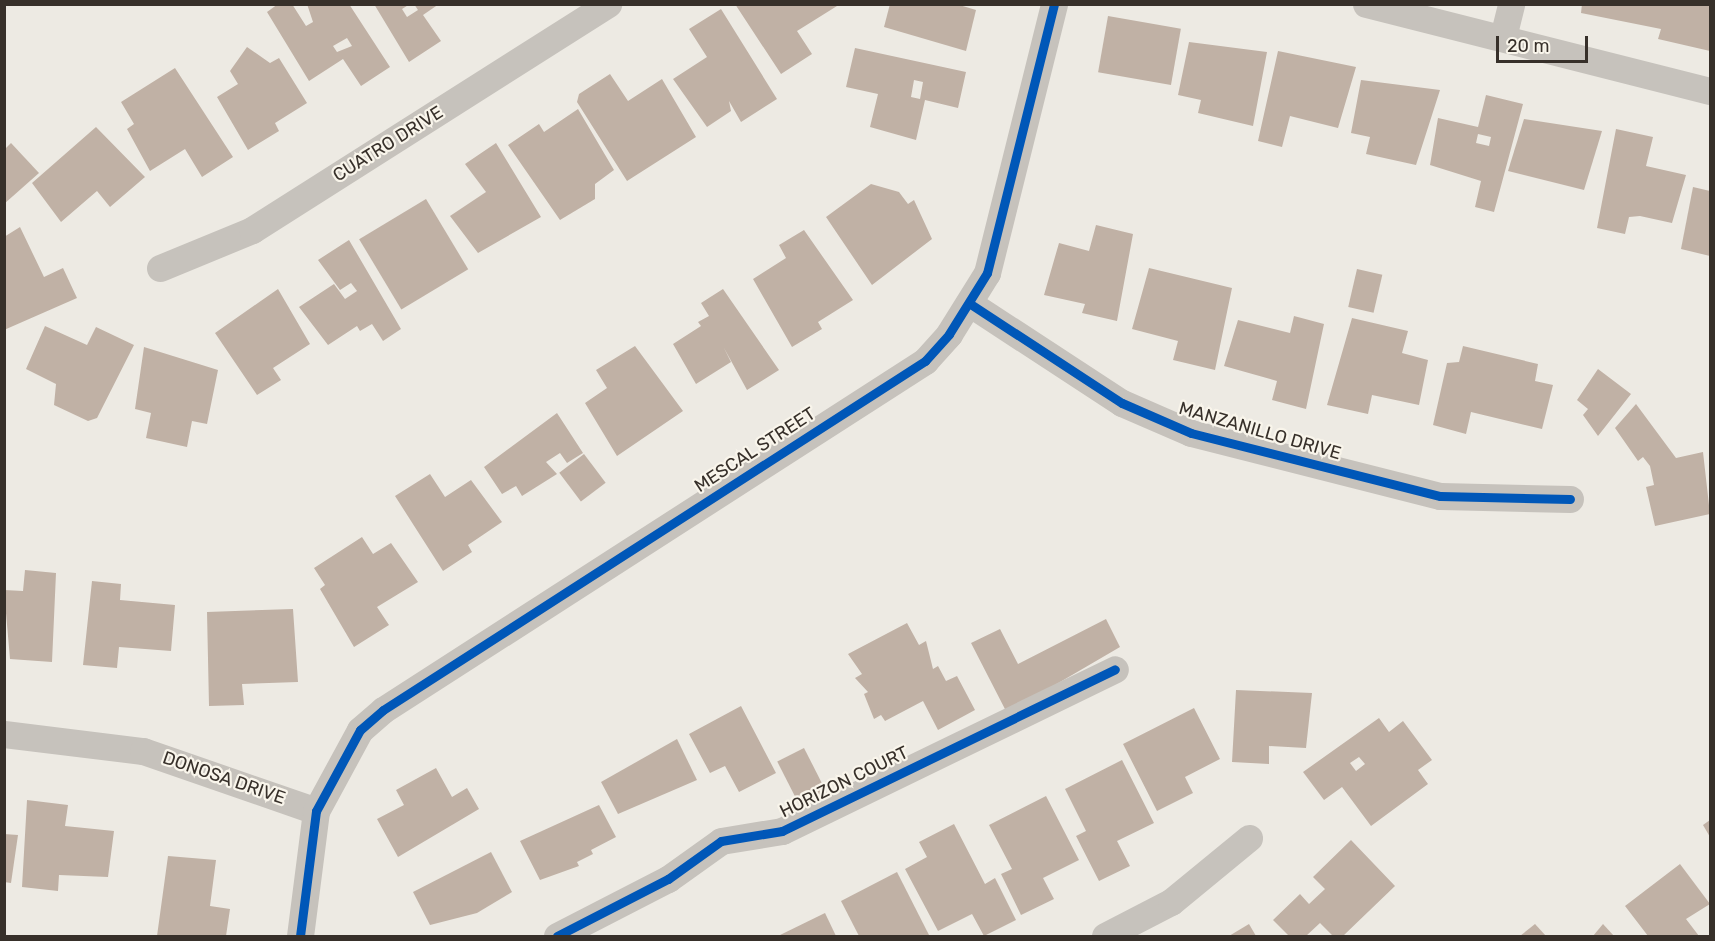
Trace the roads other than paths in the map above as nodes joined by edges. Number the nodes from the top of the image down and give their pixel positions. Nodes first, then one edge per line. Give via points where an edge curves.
1 (608, 4) edge
2 (1054, 4) edge
3 (1366, 4) edge
4 (1511, 4) edge
5 (1503, 37) junction
6 (1710, 90) edge
7 (160, 268) dead end
8 (972, 305) junction
9 (1570, 499) dead end
10 (1115, 669) dead end
11 (4, 734) edge
12 (316, 811) junction
13 (1249, 838) dead end
14 (300, 936) edge
15 (557, 936) edge
16 (1105, 936) edge

1 - 7 street, CUATRO DRIVE via 252,230
2 - 8 street, MESCAL STREET via 987,273
3 - 5 street
4 - 5 street
5 - 6 street
8 - 9 street, MANZANILLO DRIVE via 1122,403 1191,433 1440,496
8 - 12 street, MESCAL STREET via 925,361 383,710 344,754
10 - 15 street, HORIZON COURT via 782,831 721,841 668,879
11 - 12 street, DONOSA DRIVE via 143,751
12 - 14 street
13 - 16 street via 1171,902

